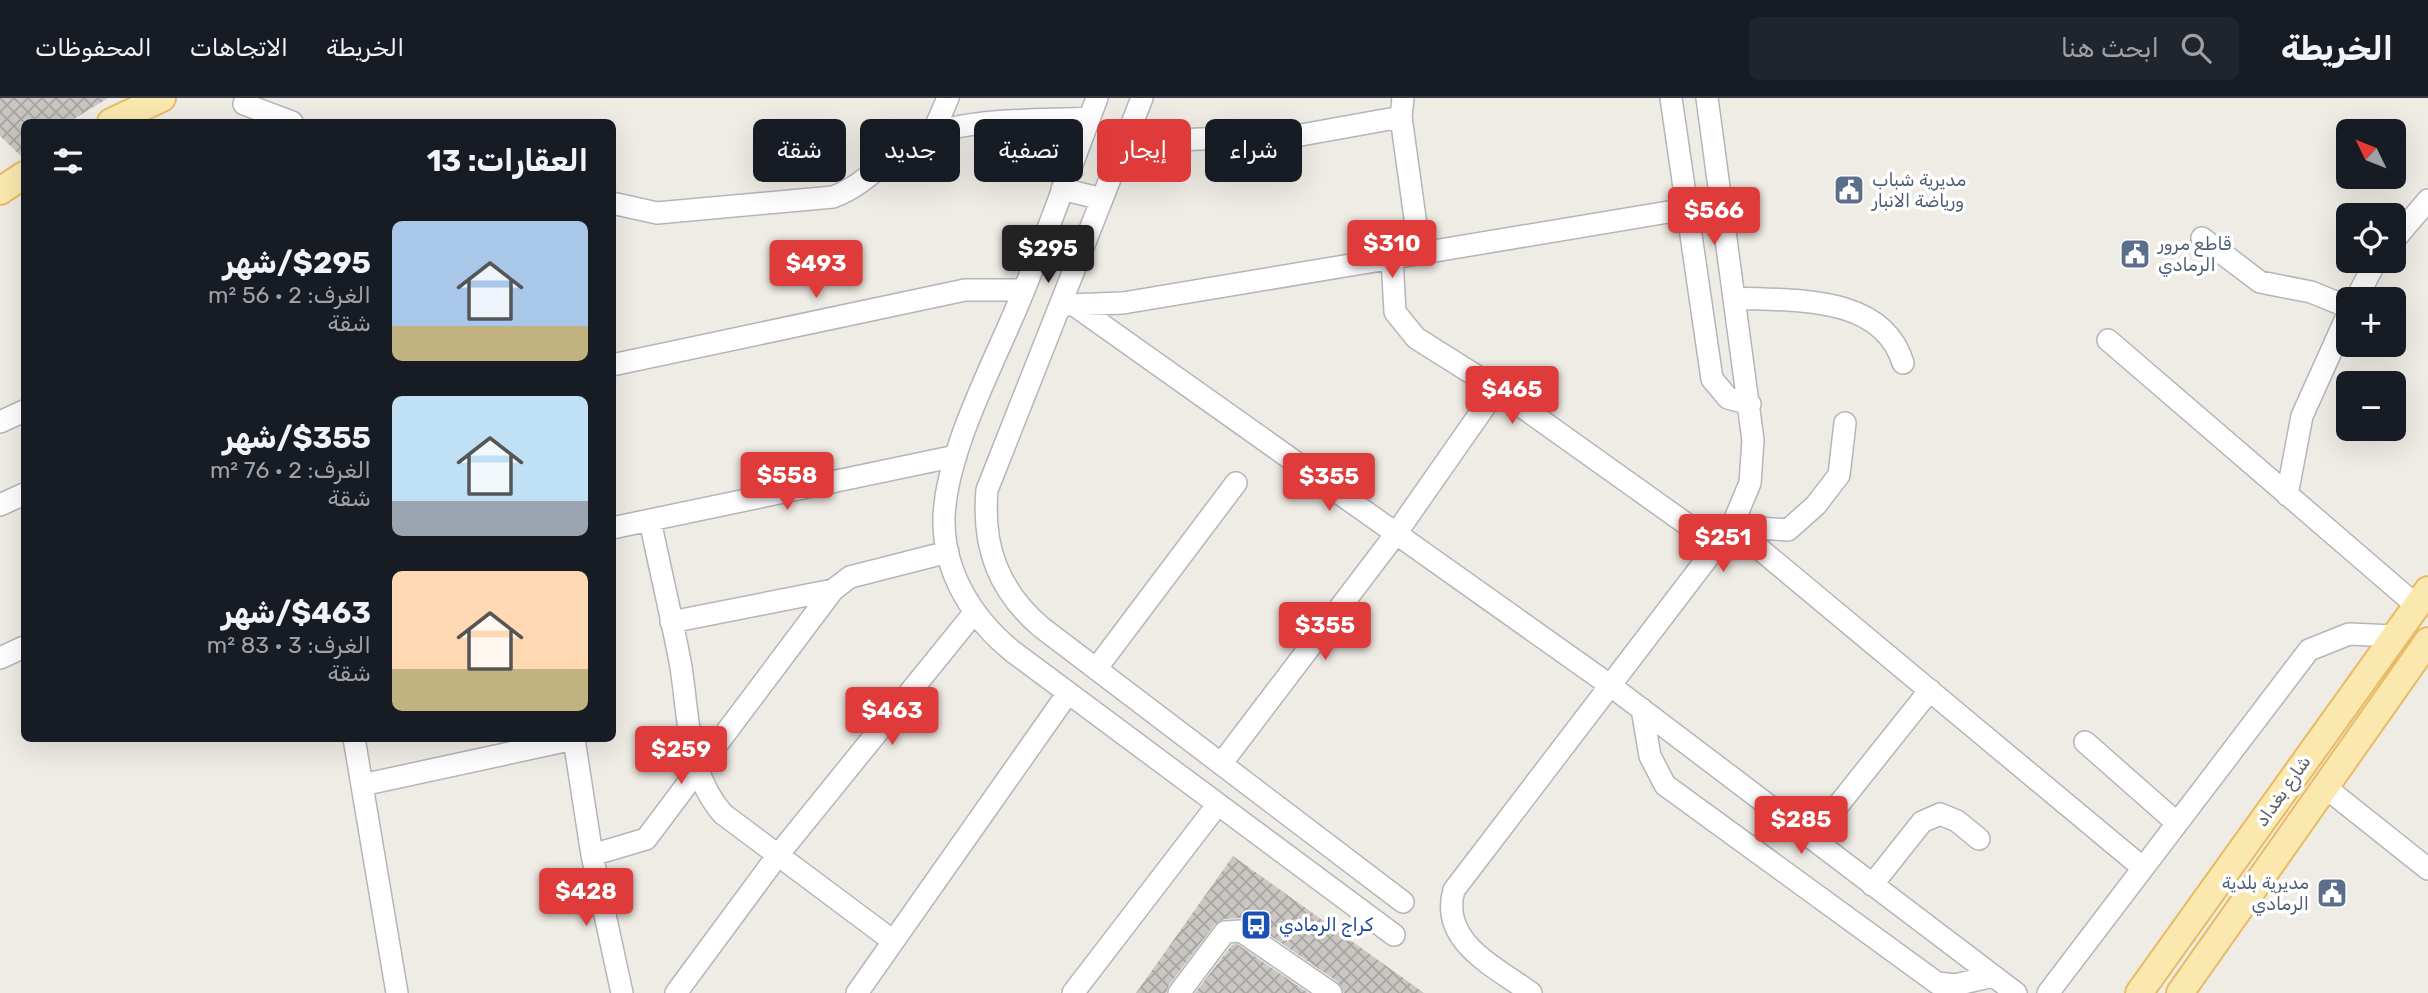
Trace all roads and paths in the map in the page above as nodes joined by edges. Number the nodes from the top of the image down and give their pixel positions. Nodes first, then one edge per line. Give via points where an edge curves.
1 (162, 98) edge
2 (948, 98) edge
3 (1097, 98) edge
4 (1142, 98) edge
5 (1671, 98) edge
6 (1707, 98) edge
7 (1402, 107) edge
8 (245, 108) edge
9 (1089, 118) junction
10 (117, 119) edge
11 (282, 119) edge
12 (939, 119) edge
13 (1133, 119) edge
14 (960, 127) edge
15 (1191, 139) edge
16 (21, 177) edge
17 (862, 182) edge
18 (1108, 182) edge
19 (1062, 189) junction
20 (0, 191) edge
21 (1101, 199) junction
22 (2428, 200) edge
23 (1722, 203) junction
24 (616, 204) edge
25 (1688, 209) junction
26 (2406, 226) edge
27 (2202, 238) dead end
28 (1420, 254) junction
29 (1392, 258) junction
30 (1024, 290) junction
31 (1735, 298) junction
32 (2336, 302) edge
33 (1067, 304) junction
34 (2108, 340) dead end
35 (2336, 341) edge
36 (1903, 363) dead end
37 (616, 364) edge
38 (1497, 389) junction
39 (1750, 404) junction
40 (21, 412) edge
41 (0, 422) edge
42 (1845, 423) dead end
43 (957, 456) junction
44 (1236, 482) dead end
45 (21, 495) edge
46 (2287, 495) junction
47 (0, 505) edge
48 (650, 520) junction
49 (1732, 526) junction
50 (616, 527) edge
51 (1395, 535) junction
52 (1715, 549) junction
53 (948, 552) junction
54 (833, 590) junction
55 (2422, 598) edge
56 (974, 613) junction
57 (671, 622) junction
58 (2394, 636) junction
59 (2428, 641) edge
60 (21, 648) edge
61 (0, 658) edge
62 (1096, 669) junction
63 (1611, 686) junction
64 (1930, 690) junction
65 (1068, 693) junction
66 (1642, 709) junction
67 (355, 742) edge
68 (560, 742) edge
69 (574, 742) edge
70 (2085, 742) dead end
71 (1221, 764) junction
72 (698, 771) junction
73 (362, 785) junction
74 (2325, 788) junction
75 (1218, 804) junction
76 (2177, 823) junction
77 (1812, 838) junction
78 (1979, 839) dead end
79 (592, 855) junction
80 (778, 855) junction
81 (2143, 868) junction
82 (2428, 869) edge
83 (1872, 885) junction
84 (1403, 902) dead end
85 (1394, 935) dead end
86 (893, 941) junction
87 (1993, 976) junction
88 (1505, 985) edge
89 (397, 993) edge
90 (622, 993) edge
91 (676, 993) edge
92 (857, 993) edge
93 (1073, 993) edge
94 (1179, 993) edge
95 (1331, 993) edge
96 (1531, 993) edge
97 (2016, 993) edge
98 (2048, 993) edge
99 (2140, 993) edge
100 (2180, 993) edge

1 - 10 main road
2 - 12 street
3 - 9 street
4 - 13 street
5 - 25 street
6 - 23 street
7 - 15 street via 1301,135
7 - 28 street
8 - 11 street
9 - 14 street
9 - 19 street
16 - 20 main road
17 - 24 street via 833,197 657,213
18 - 21 street
19 - 21 street
19 - 30 street
21 - 33 street
22 - 26 street
23 - 25 street
23 - 31 street
25 - 28 street
25 - 39 street via 1712,379 1728,398
27 - 32 street via 2260,282
28 - 29 street
29 - 33 street via 1123,303
29 - 38 street via 1395,312 1416,338
30 - 37 street via 965,290
30 - 43 street
31 - 36 street via 1833,303 1868,318 1898,347
31 - 39 street
33 - 51 street
33 - 62 street via 996,464 984,517 990,553 1010,595 1041,627
34 - 46 street
35 - 46 street via 2302,416
38 - 51 street
38 - 52 street
39 - 49 street via 1753,463 1742,508
40 - 41 street
42 - 49 street via 1839,475 1816,505 1788,530
43 - 48 street
43 - 53 street via 946,498
44 - 62 street
45 - 47 street
46 - 55 street
48 - 50 street
48 - 57 street
49 - 52 street
49 - 64 street
51 - 63 street
51 - 71 street
52 - 63 street
53 - 54 street via 859,574
53 - 56 street
54 - 57 street
54 - 72 street
55 - 58 main road, شارع بغداد
56 - 65 street via 1002,643
56 - 80 street
57 - 72 street
58 - 76 street via 2349,634 2309,649
58 - 99 main road, شارع بغداد
59 - 74 main road, شارع بغداد
60 - 61 street
62 - 71 street
63 - 66 street
63 - 88 street via 1454,890 1451,919 1459,937
64 - 77 street
64 - 81 street
65 - 75 street
65 - 86 street
66 - 77 street
66 - 87 street via 1650,757 1665,785 1937,983 1955,985
67 - 73 street
68 - 73 street
69 - 79 street
70 - 76 street
71 - 84 street
72 - 79 street via 646,839
72 - 80 street via 708,797 723,814
73 - 89 street
74 - 82 street
74 - 100 main road, شارع بغداد
75 - 85 street
75 - 93 street
76 - 81 street
77 - 83 street
78 - 83 street via 1940,814 1922,822
79 - 90 street
80 - 86 street
80 - 91 street
81 - 98 street
83 - 87 street
86 - 92 street
87 - 97 street
88 - 96 street
94 - 95 street via 1231,929 1241,931

